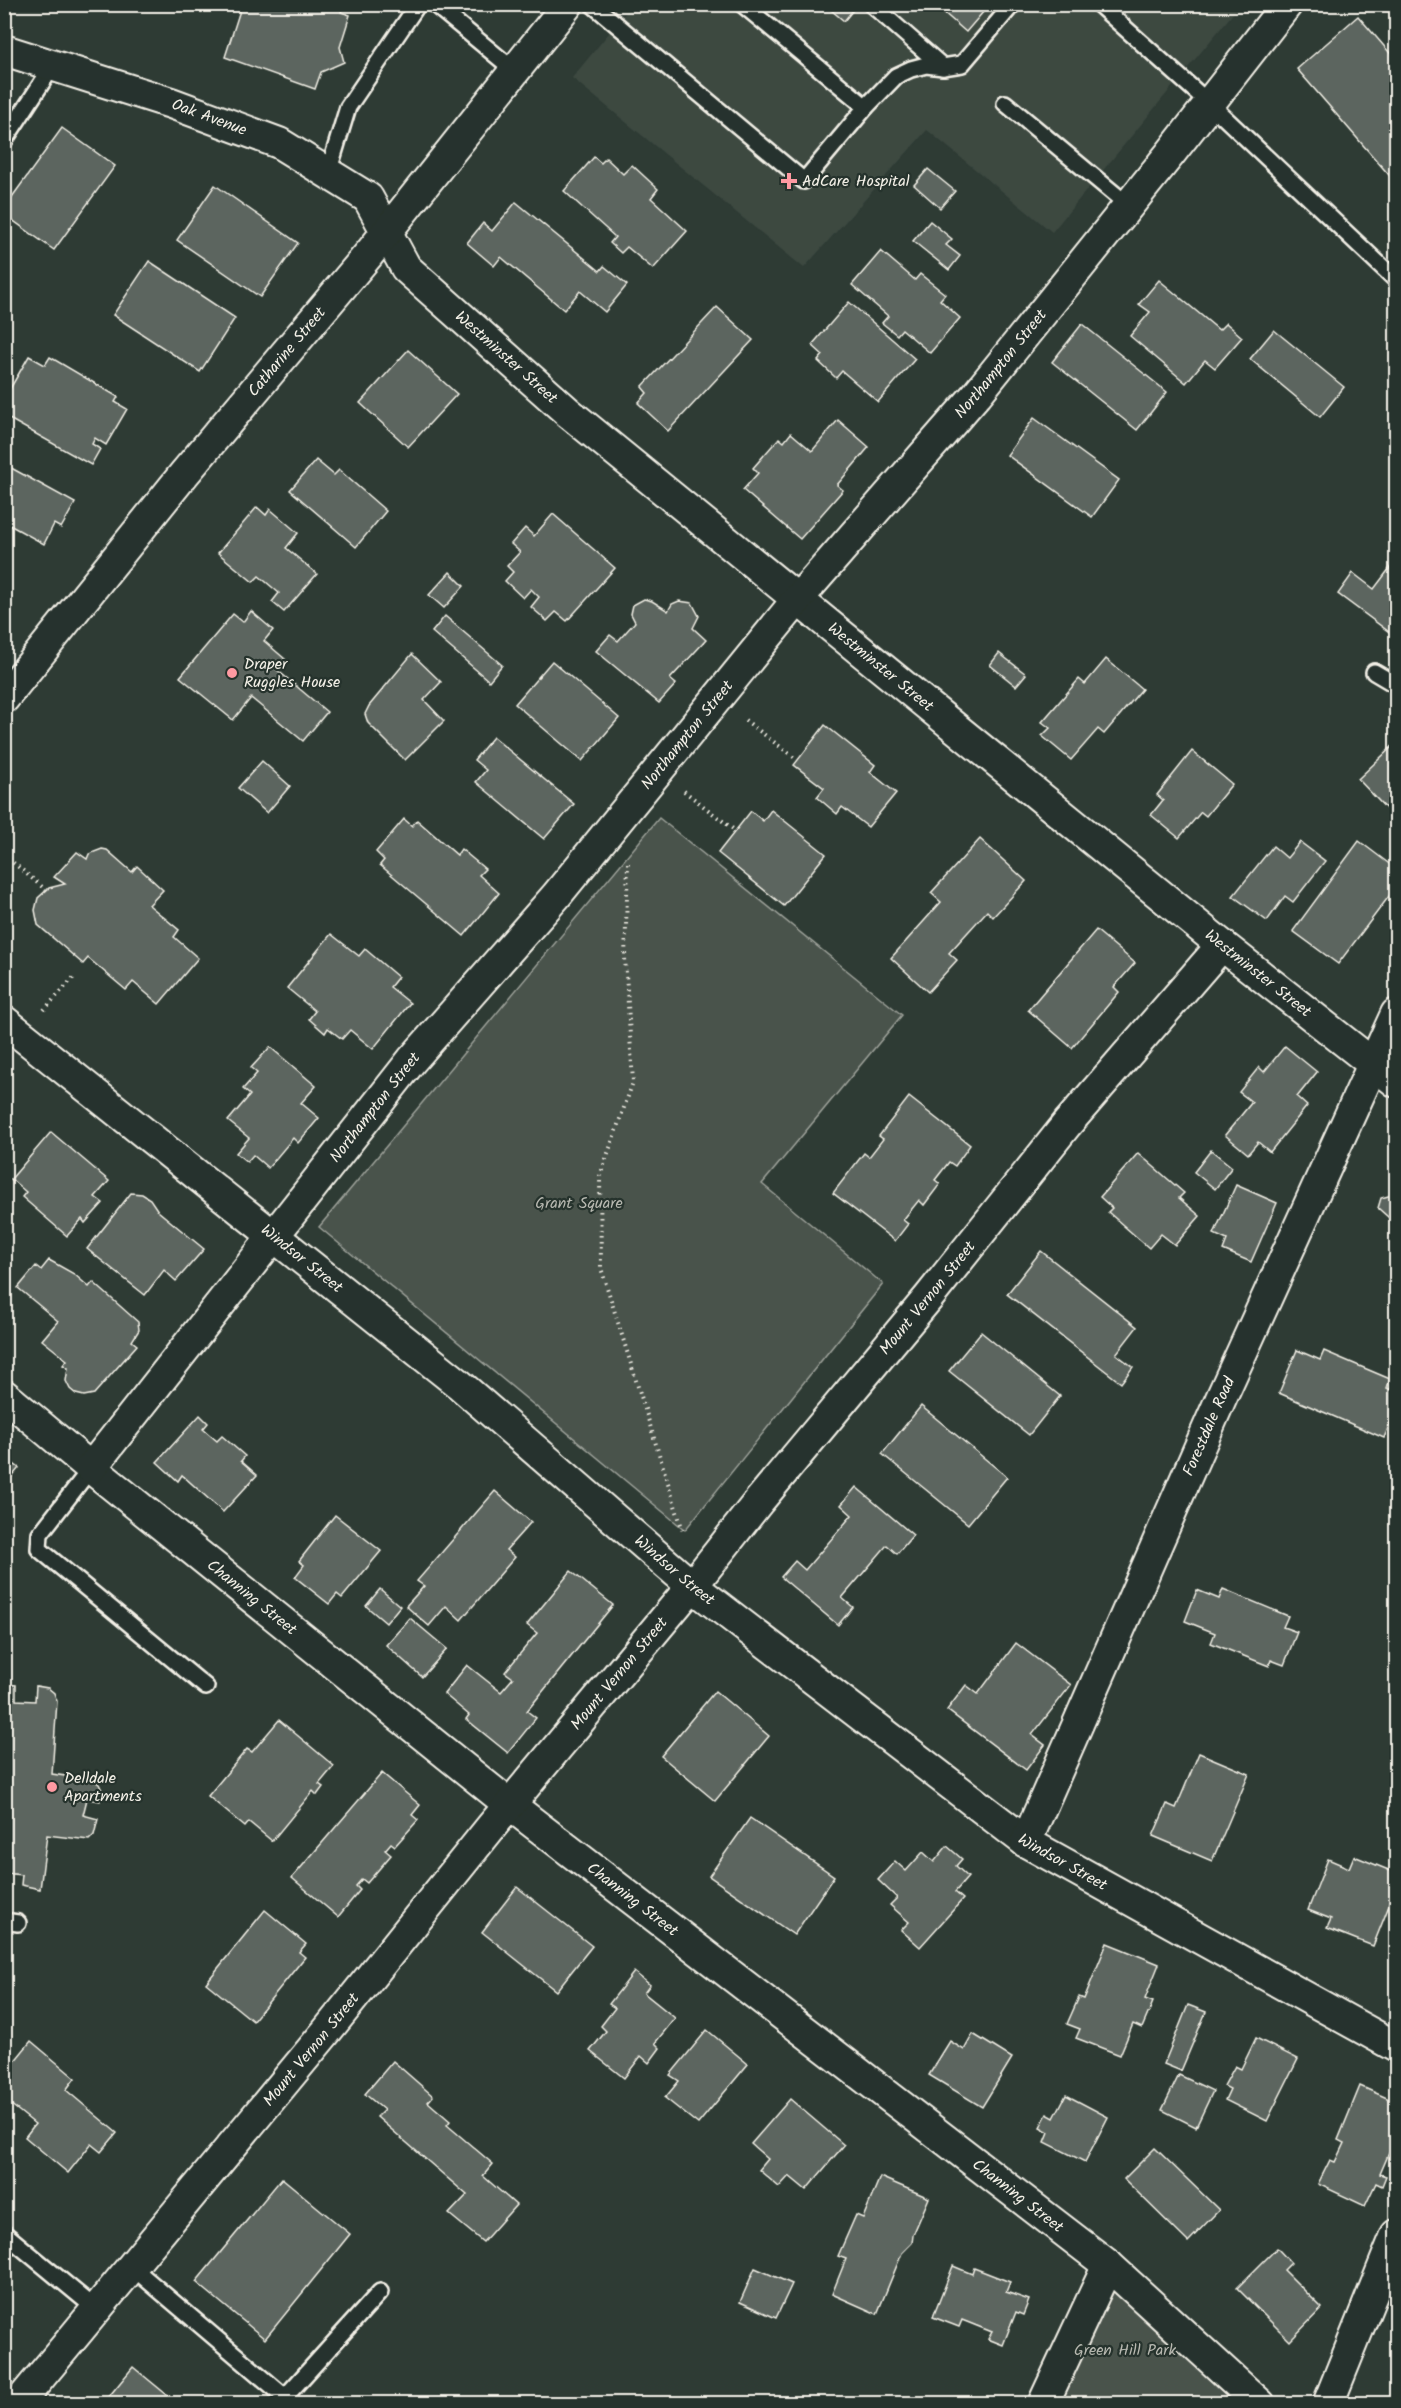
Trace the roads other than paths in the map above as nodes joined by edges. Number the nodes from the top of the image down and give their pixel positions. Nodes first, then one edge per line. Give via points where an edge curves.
1 (418, 4) edge
2 (434, 4) edge
3 (568, 4) edge
4 (592, 4) edge
5 (742, 4) edge
6 (871, 4) edge
7 (1013, 4) edge
8 (1098, 4) edge
9 (1277, 8) edge
10 (4, 50) edge
11 (54, 64) junction
12 (943, 67) junction
13 (515, 71) junction
14 (1005, 103) dead end
15 (1210, 104) junction
16 (866, 107) junction
17 (4, 141) edge
18 (328, 173) junction
19 (1129, 206) junction
20 (386, 231) junction
21 (1396, 280) edge
22 (797, 600) junction
23 (1374, 672) dead end
24 (1396, 685) edge
25 (4, 698) edge
26 (1222, 945) junction
27 (1396, 1014) edge
28 (4, 1021) edge
29 (1385, 1073) edge
30 (273, 1237) junction
31 (4, 1395) edge
32 (91, 1468) junction
33 (692, 1586) junction
34 (206, 1687) dead end
35 (510, 1805) junction
36 (1026, 1842) junction
37 (1396, 2047) edge
38 (4, 2232) edge
39 (1396, 2235) edge
40 (1108, 2265) junction
41 (132, 2267) junction
42 (380, 2292) dead end
43 (96, 2309) junction
44 (18, 2403) edge
45 (1043, 2403) edge
46 (1260, 2403) edge
47 (1328, 2403) edge

1 - 18 lane via 348,107
2 - 13 lane
3 - 13 street, Catharine Street
4 - 16 lane via 804,180
5 - 16 lane
6 - 12 lane
7 - 12 lane via 962,64
8 - 15 lane
9 - 15 street, Northampton Street
10 - 11 street, Oak Avenue
11 - 17 lane
11 - 18 street, Oak Avenue via 279,143
12 - 16 lane via 926,65 896,76
13 - 20 street, Catharine Street
14 - 19 lane
15 - 19 street, Northampton Street
15 - 21 lane
18 - 20 street, Oak Avenue via 368,198
19 - 22 street, Northampton Street via 977,394
20 - 22 street, Westminster Street via 406,268 569,413
20 - 25 street, Catharine Street
22 - 26 street, Westminster Street
22 - 30 street, Northampton Street via 556,896 412,1060
23 - 24 lane
26 - 29 street, Westminster Street
26 - 33 street, Mount Vernon Street via 1068,1124
27 - 29 street, Forestdale Road
28 - 30 street, Windsor Street
29 - 36 street, Forestdale Road via 1222,1396
30 - 32 street, Northampton Street
30 - 33 street, Windsor Street via 459,1384
31 - 32 street, Channing Street
32 - 34 lane via 40,1534 39,1549
32 - 35 street, Channing Street
33 - 35 street, Mount Vernon Street
33 - 36 street, Windsor Street
35 - 40 street, Channing Street
35 - 41 street, Mount Vernon Street
36 - 37 street, Windsor Street
38 - 43 lane
39 - 47 street
40 - 45 street
40 - 46 street, Channing Street
41 - 42 lane via 285,2397
41 - 43 street, Mount Vernon Street
43 - 44 street, Mount Vernon Street

